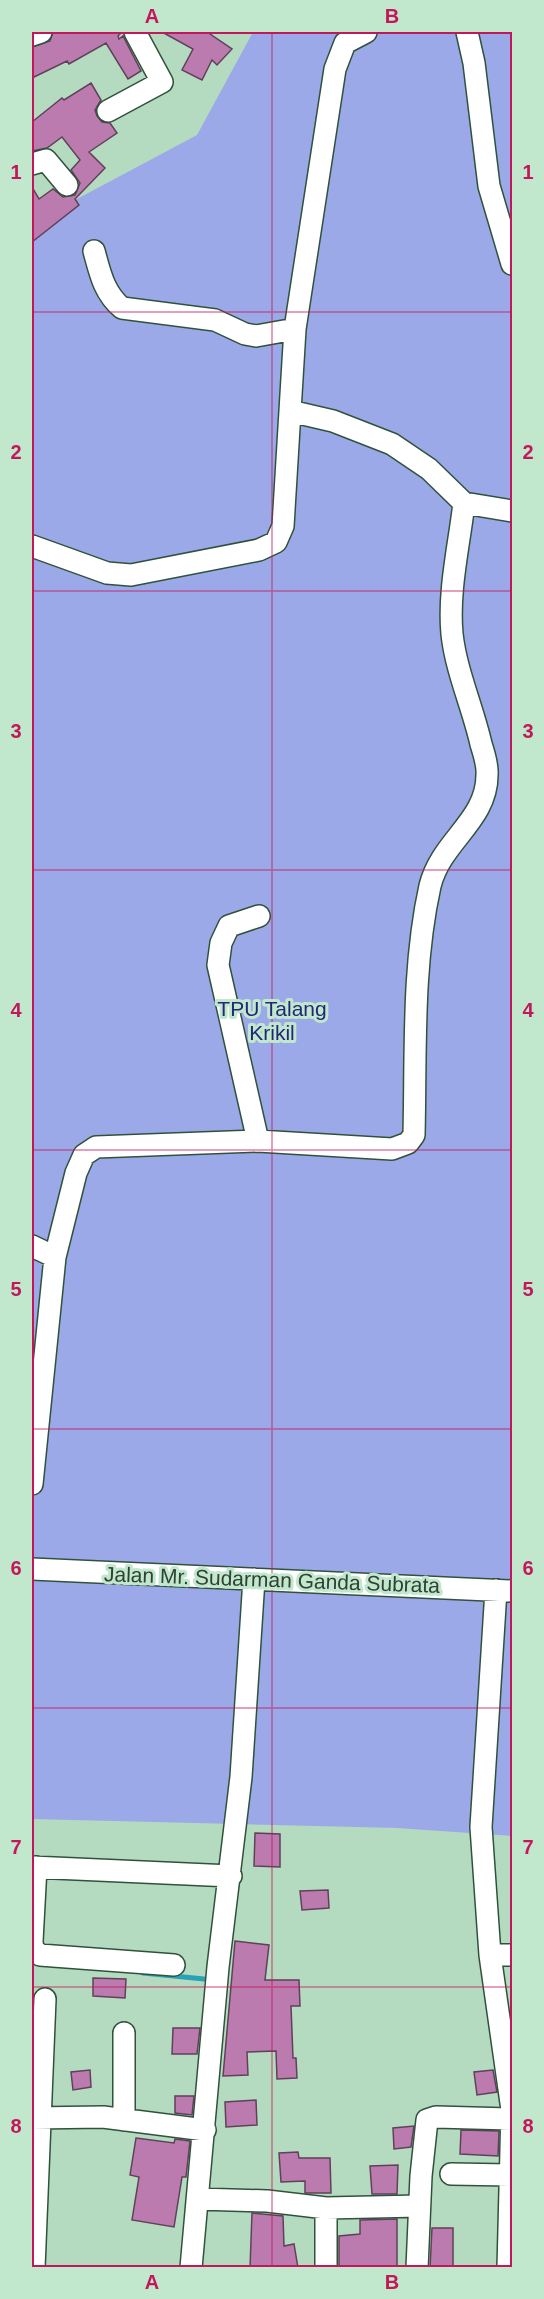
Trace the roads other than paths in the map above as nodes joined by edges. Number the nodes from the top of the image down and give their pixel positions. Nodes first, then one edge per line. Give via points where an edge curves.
1 (41, 32) edge
2 (135, 32) edge
3 (366, 32) edge
4 (467, 32) edge
5 (32, 35) edge
6 (108, 111) dead end
7 (32, 164) edge
8 (67, 184) dead end
9 (94, 251) dead end
10 (513, 264) edge
11 (295, 329) junction
12 (290, 411) junction
13 (464, 503) junction
14 (513, 511) edge
15 (32, 546) edge
16 (259, 916) dead end
17 (258, 1141) junction
18 (32, 1246) edge
19 (55, 1257) junction
20 (32, 1484) edge
21 (32, 1569) edge
22 (254, 1579) junction
23 (504, 1591) edge
24 (34, 1867) edge
25 (231, 1876) junction
26 (32, 1941) edge
27 (513, 1954) edge
28 (490, 1955) junction
29 (174, 1965) dead end
30 (45, 1999) dead end
31 (124, 2033) dead end
32 (36, 2118) edge
33 (512, 2119) edge
34 (124, 2120) junction
35 (205, 2130) junction
36 (451, 2174) dead end
37 (511, 2175) junction
38 (198, 2199) junction
39 (419, 2206) junction
40 (326, 2208) junction
41 (34, 2268) edge
42 (190, 2268) edge
43 (326, 2268) edge
44 (417, 2268) edge
45 (508, 2268) edge

1 - 5 street
2 - 6 street via 162,82
3 - 11 street via 345,43 339,54
4 - 10 street via 489,186
7 - 8 street via 46,160
9 - 11 street via 104,285 122,308 214,320 256,336
11 - 12 street
12 - 13 street via 333,421 392,444 429,469
12 - 15 street via 283,526 276,542 259,550 131,575 107,573
13 - 14 street
13 - 17 street via 452,594 452,634 488,776 470,824 448,846 435,868 430,887 414,1059 414,1135 408,1143 392,1149
16 - 17 street via 229,926 221,943 218,965
17 - 19 street via 96,1147 84,1155 76,1173
18 - 19 street
19 - 20 street
21 - 22 street, Jalan Mr. Sudarman Ganda Subrata
22 - 23 street, Jalan Mr. Sudarman Ganda Subrata
22 - 25 street
23 - 28 street via 481,1827
24 - 25 street
24 - 26 street
25 - 35 street via 218,1968
26 - 29 street via 33,1949 40,1955
27 - 28 street
28 - 33 street
30 - 32 street
31 - 34 street
32 - 34 street
32 - 41 street
33 - 37 street
33 - 39 street via 436,2117 427,2121
34 - 35 street
35 - 38 street
36 - 37 street
37 - 45 street
38 - 40 street
38 - 42 street
39 - 40 street
39 - 44 street
40 - 43 street

